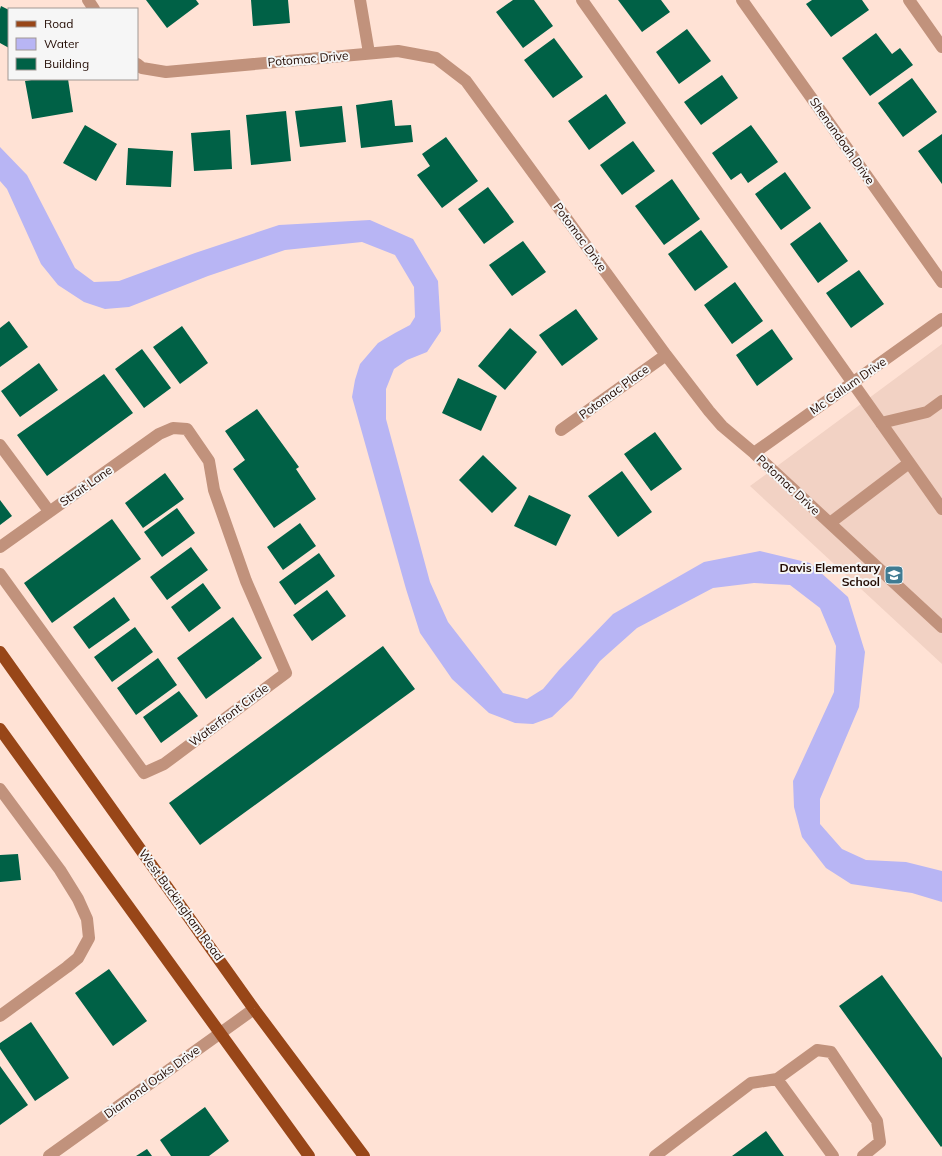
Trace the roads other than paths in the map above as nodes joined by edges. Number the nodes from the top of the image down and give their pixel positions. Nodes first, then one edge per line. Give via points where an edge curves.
1 (360, 0) edge
2 (582, 0) edge
3 (742, 0) edge
4 (909, 0) edge
5 (942, 47) edge
6 (369, 53) junction
7 (138, 65) edge
8 (942, 282) edge
9 (942, 319) edge
10 (666, 354) junction
11 (853, 382) junction
12 (942, 401) edge
13 (881, 423) junction
14 (173, 428) joint
15 (561, 430) dead end
16 (0, 446) edge
17 (754, 453) junction
18 (909, 463) junction
19 (942, 509) edge
20 (49, 511) junction
21 (830, 523) junction
22 (0, 547) edge
23 (0, 574) edge
24 (942, 627) edge
25 (0, 652) edge
26 (0, 729) edge
27 (0, 789) edge
28 (254, 1008) junction
29 (0, 1016) edge
30 (220, 1033) junction
31 (777, 1079) junction
32 (49, 1156) edge
33 (309, 1156) edge
34 (364, 1156) edge
35 (655, 1156) edge
36 (833, 1156) edge
37 (863, 1156) edge

1 - 6 street
2 - 11 street
3 - 8 street, Shenandoah Drive
4 - 5 street
6 - 7 street, Potomac Drive via 166,72 142,68
6 - 10 street, Potomac Drive via 398,51 436,58 466,81
9 - 11 street, Mc Callum Drive
10 - 15 street, Potomac Place
10 - 17 street, Potomac Drive via 722,426
11 - 13 street
11 - 17 street, Mc Callum Drive
12 - 13 street via 927,412
13 - 18 street
14 - 20 street, Strait Lane via 159,434
14 - 23 street, Waterfront Circle via 187,429 209,460 214,490 246,581 286,673 164,764 144,773
16 - 20 street
17 - 21 street, Potomac Drive
18 - 19 street
18 - 21 street
20 - 22 street, Strait Lane
21 - 24 street, Potomac Drive
25 - 28 main road, West Buckingham Road
26 - 30 main road
27 - 29 street via 60,870 78,899 87,919 89,938 78,958 67,968
28 - 30 street, Diamond Oaks Drive
28 - 34 main road, West Buckingham Road
30 - 32 street, Diamond Oaks Drive
30 - 33 main road
31 - 35 street via 751,1083
31 - 36 street
31 - 37 street via 817,1050 831,1052 878,1121 880,1142

